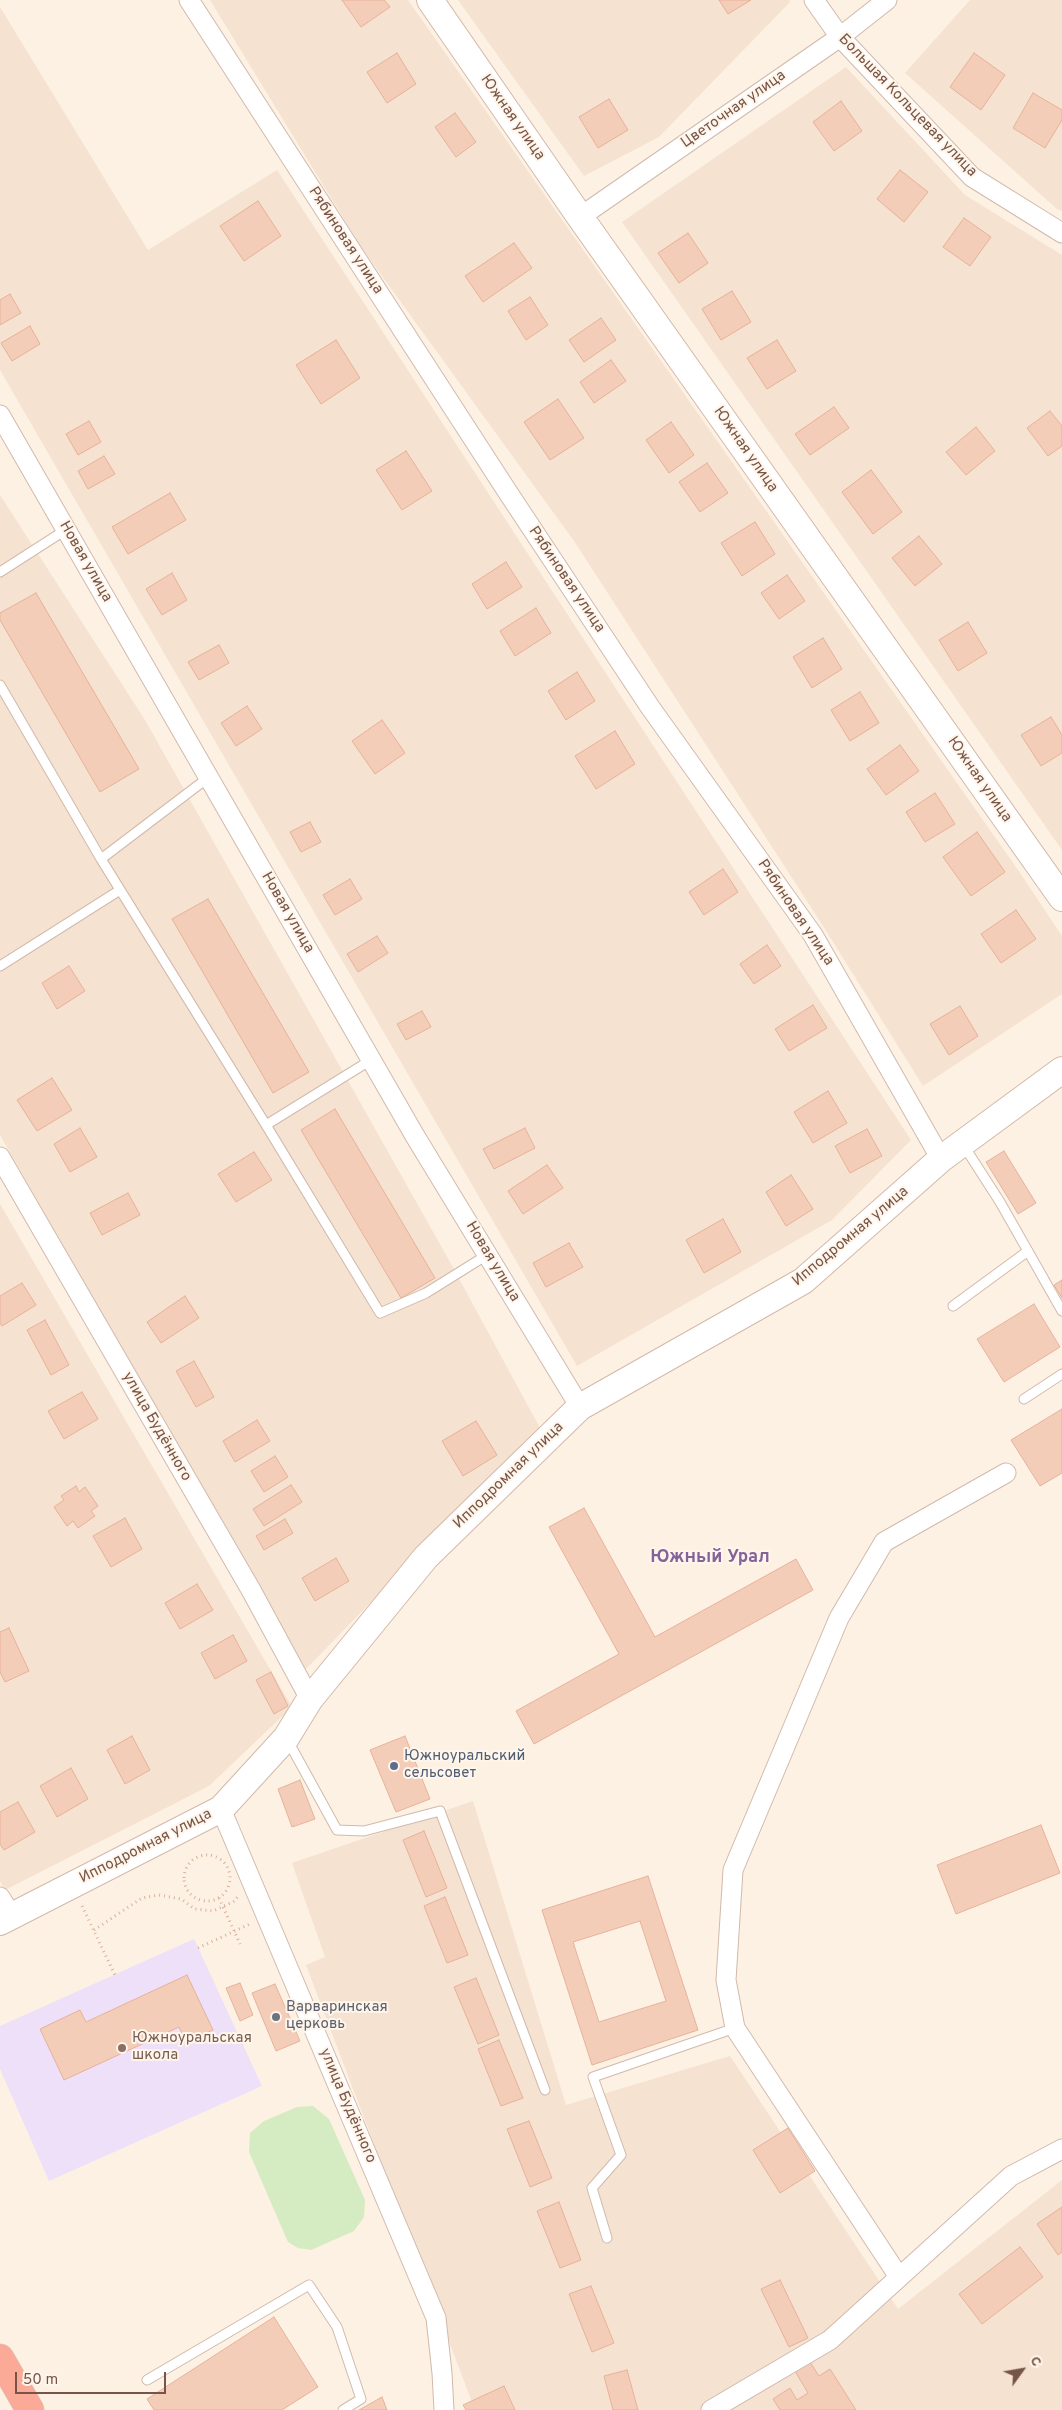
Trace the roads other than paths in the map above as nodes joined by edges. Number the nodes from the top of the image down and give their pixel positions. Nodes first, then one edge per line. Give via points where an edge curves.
1 (189, 0) edge
2 (430, 0) edge
3 (814, 0) edge
4 (887, 0) edge
5 (840, 37) junction
6 (580, 217) junction
7 (1062, 232) edge
8 (0, 415) edge
9 (67, 529) junction
10 (0, 572) edge
11 (0, 685) edge
12 (209, 777) junction
13 (101, 859) junction
14 (120, 890) junction
15 (1062, 898) edge
16 (0, 966) edge
17 (371, 1060) junction
18 (1062, 1070) edge
19 (266, 1125) junction
20 (963, 1144) junction
21 (0, 1157) edge
22 (941, 1159) junction
23 (1028, 1251) junction
24 (488, 1255) junction
25 (953, 1306) dead end
26 (1062, 1311) edge
27 (1062, 1374) edge
28 (1024, 1399) dead end
29 (580, 1407) junction
30 (1006, 1473) dead end
31 (310, 1699) junction
32 (286, 1738) junction
33 (221, 1809) junction
34 (4, 1912) edge
35 (735, 2028) junction
36 (545, 2090) dead end
37 (1062, 2149) edge
38 (607, 2238) dead end
39 (900, 2277) junction
40 (0, 2358) edge
41 (147, 2380) dead end
42 (30, 2410) edge
43 (343, 2410) edge
44 (444, 2410) edge
45 (711, 2410) edge

1 - 22 street, Рябиновая улица via 639,690 813,935
2 - 6 street, Южная улица
3 - 5 street, Большая Кольцевая улица
4 - 5 street, Цветочная улица
5 - 6 street, Цветочная улица
5 - 7 street, Большая Кольцевая улица via 972,178
6 - 15 street, Южная улица
8 - 9 street, Новая улица
9 - 10 lane
9 - 12 street, Новая улица
11 - 13 lane
12 - 13 lane
12 - 17 street, Новая улица
13 - 14 lane
14 - 16 lane
14 - 19 lane
17 - 19 lane
17 - 24 street, Новая улица
18 - 20 street, Ипподромная улица
19 - 24 lane via 380,1313 426,1293
20 - 22 street, Ипподромная улица
20 - 23 lane
21 - 31 street, улица Будённого via 251,1590
22 - 29 street, Ипподромная улица via 804,1281
23 - 25 lane
23 - 26 lane
24 - 29 street, Новая улица
27 - 28 lane
29 - 31 street, Ипподромная улица via 426,1558
30 - 35 street via 884,1542 839,1618 733,1870 726,1980
31 - 32 street, Ипподромная улица
32 - 33 street, Ипподромная улица
32 - 36 lane via 337,1830 364,1832 440,1811
33 - 34 street, Ипподромная улица via 73,1885
33 - 44 street, улица Будённого via 436,2318
35 - 38 lane via 593,2077 621,2155 592,2188
35 - 39 street
37 - 39 street via 1010,2176
39 - 45 street via 830,2340
40 - 42 highway
41 - 43 lane via 309,2285 337,2327 361,2398

